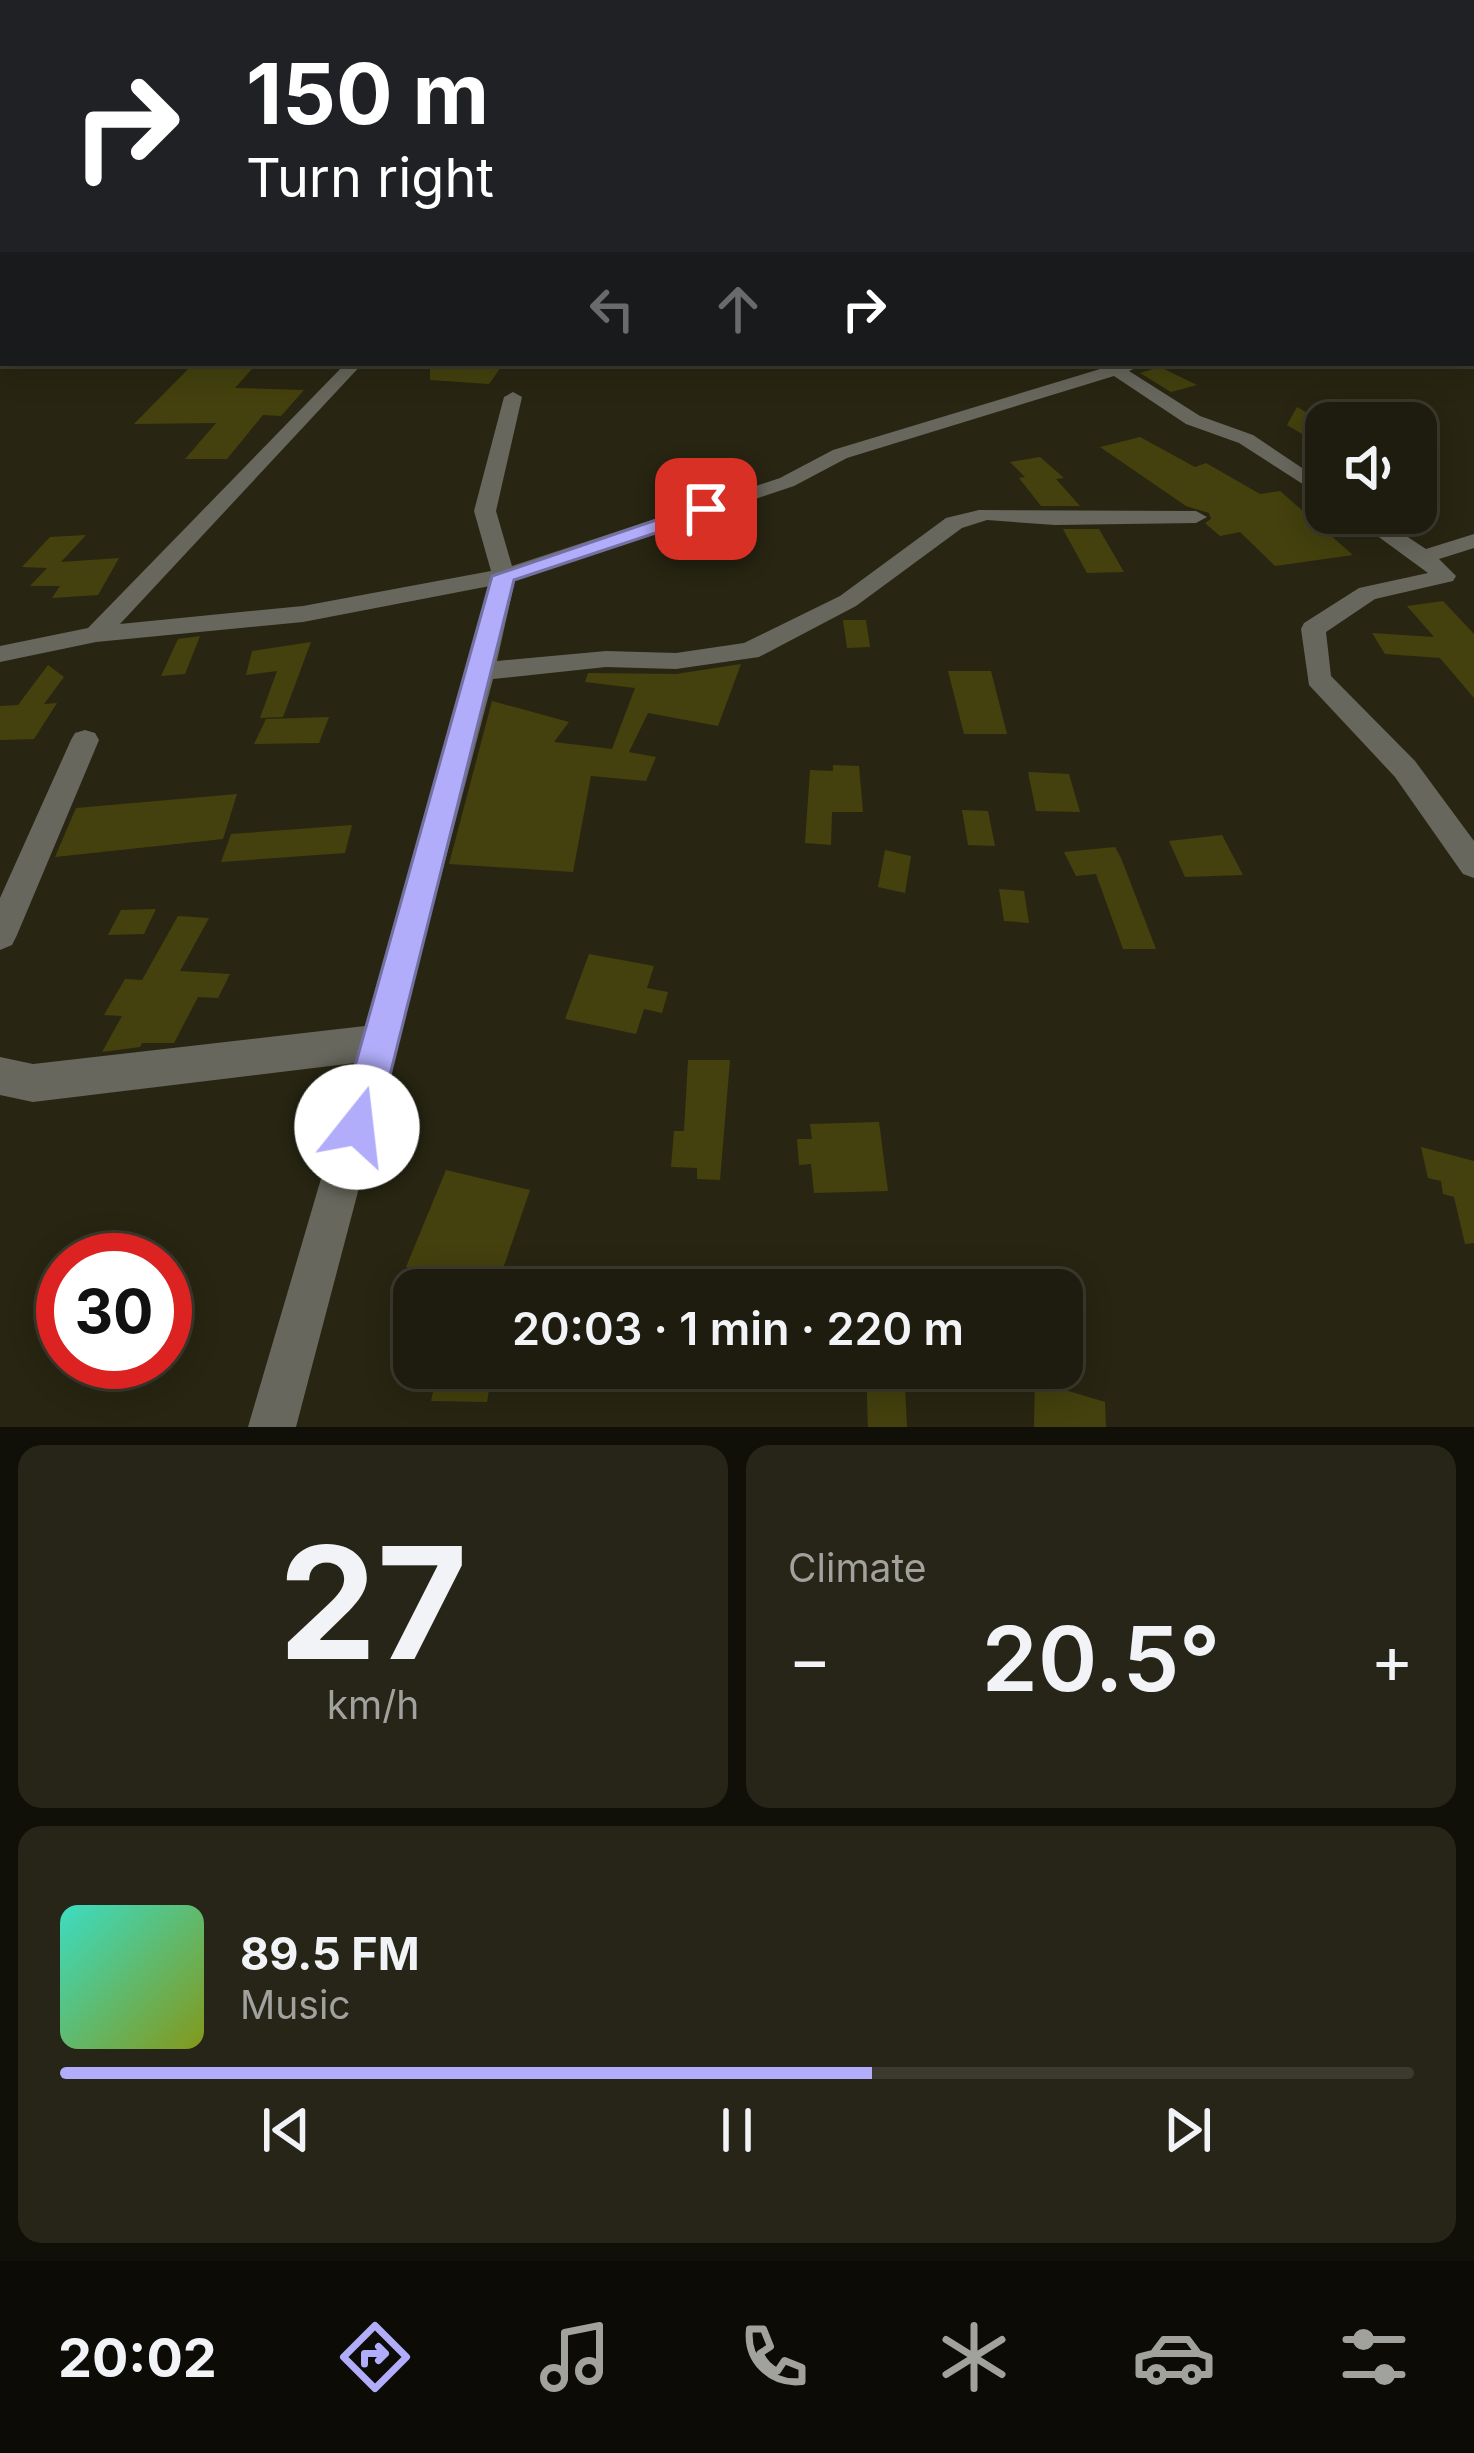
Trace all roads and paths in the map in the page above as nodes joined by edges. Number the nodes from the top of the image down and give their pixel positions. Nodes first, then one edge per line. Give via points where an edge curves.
1 (352, 366) edge
2 (1129, 366) edge
3 (1116, 370) junction
4 (513, 397) dead end
5 (1305, 479) edge
6 (1196, 518) dead end
7 (1388, 534) edge
8 (1474, 541) edge
9 (1423, 557) junction
10 (504, 576) junction
11 (96, 634) junction
12 (0, 654) edge
13 (482, 671) junction
14 (86, 740) dead end
15 (1464, 838) edge
16 (1474, 865) edge
17 (0, 935) edge
18 (382, 1042) junction
19 (0, 1076) edge
20 (272, 1427) edge

1 - 11 street
2 - 3 street
3 - 5 street
3 - 10 street via 840,454 787,482
4 - 10 street via 485,511
6 - 13 street via 986,514 953,523 848,601 750,651
7 - 9 street
8 - 9 street
9 - 15 street via 1445,576 1367,593 1313,628 1318,679
10 - 11 street via 303,614
10 - 13 street
11 - 12 street
13 - 18 street
14 - 17 street
15 - 16 street
18 - 19 street via 33,1083
18 - 20 street

